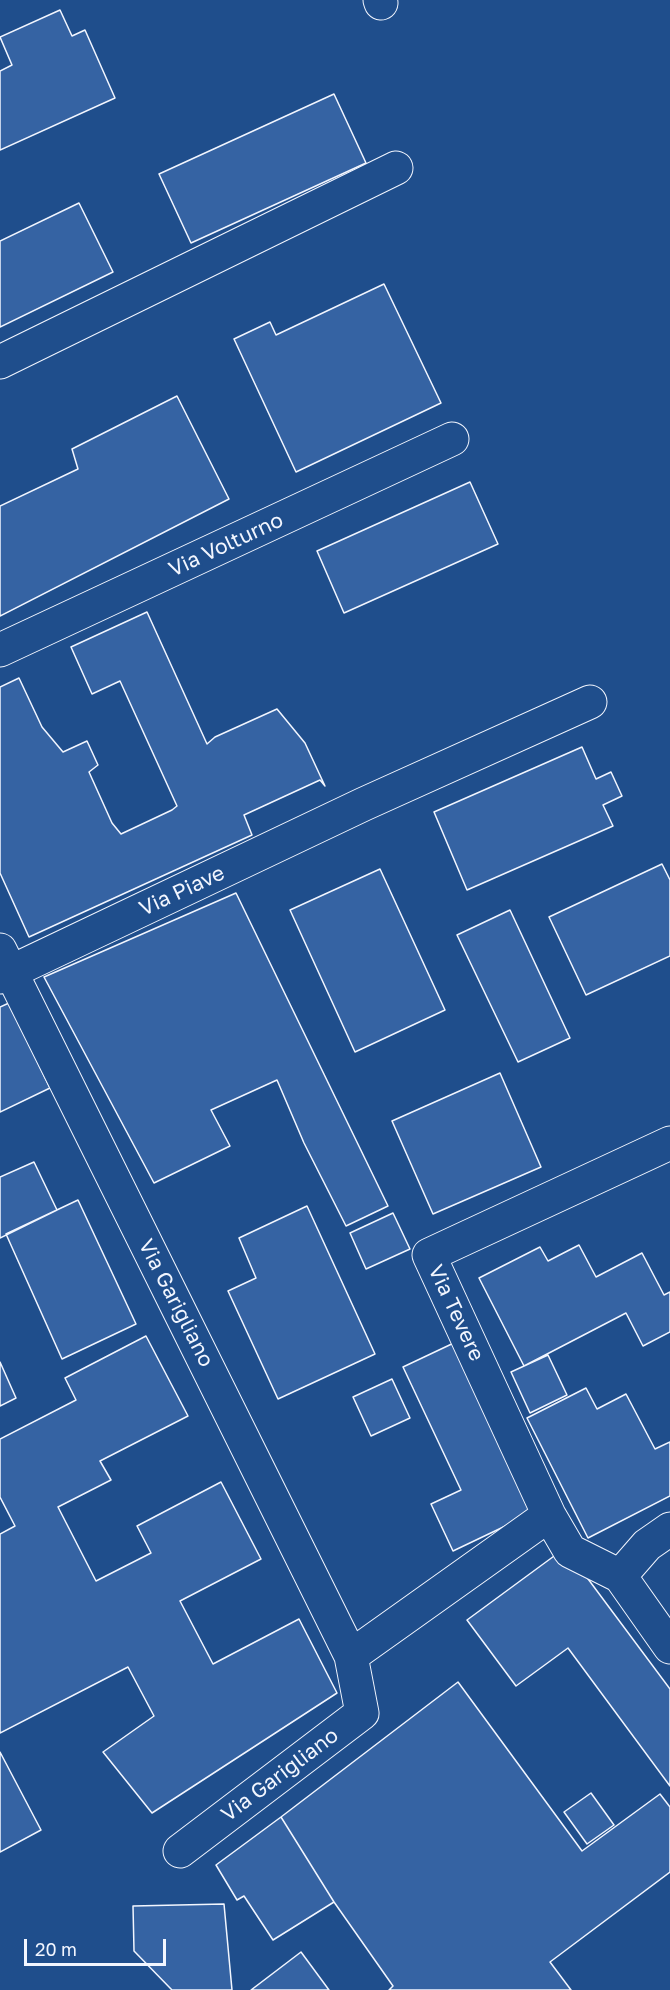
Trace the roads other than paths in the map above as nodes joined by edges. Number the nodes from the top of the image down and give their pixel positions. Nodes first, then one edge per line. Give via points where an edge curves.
1 (396, 168) dead end
2 (0, 362) edge
3 (452, 439) dead end
4 (0, 650) edge
5 (590, 702) dead end
6 (3, 967) edge
7 (670, 1143) edge
8 (549, 1515) junction
9 (670, 1529) edge
10 (620, 1576) junction
11 (670, 1647) edge
12 (351, 1656) junction
13 (180, 1851) dead end

1 - 2 street
3 - 4 street, Via Volturno
5 - 6 street, Via Piave
6 - 12 street, Via Garigliano
7 - 8 street, Via Tevere via 429,1255
8 - 10 street via 570,1551
8 - 12 street
9 - 10 street via 647,1545
10 - 11 street
12 - 13 street, Via Garigliano via 362,1713

